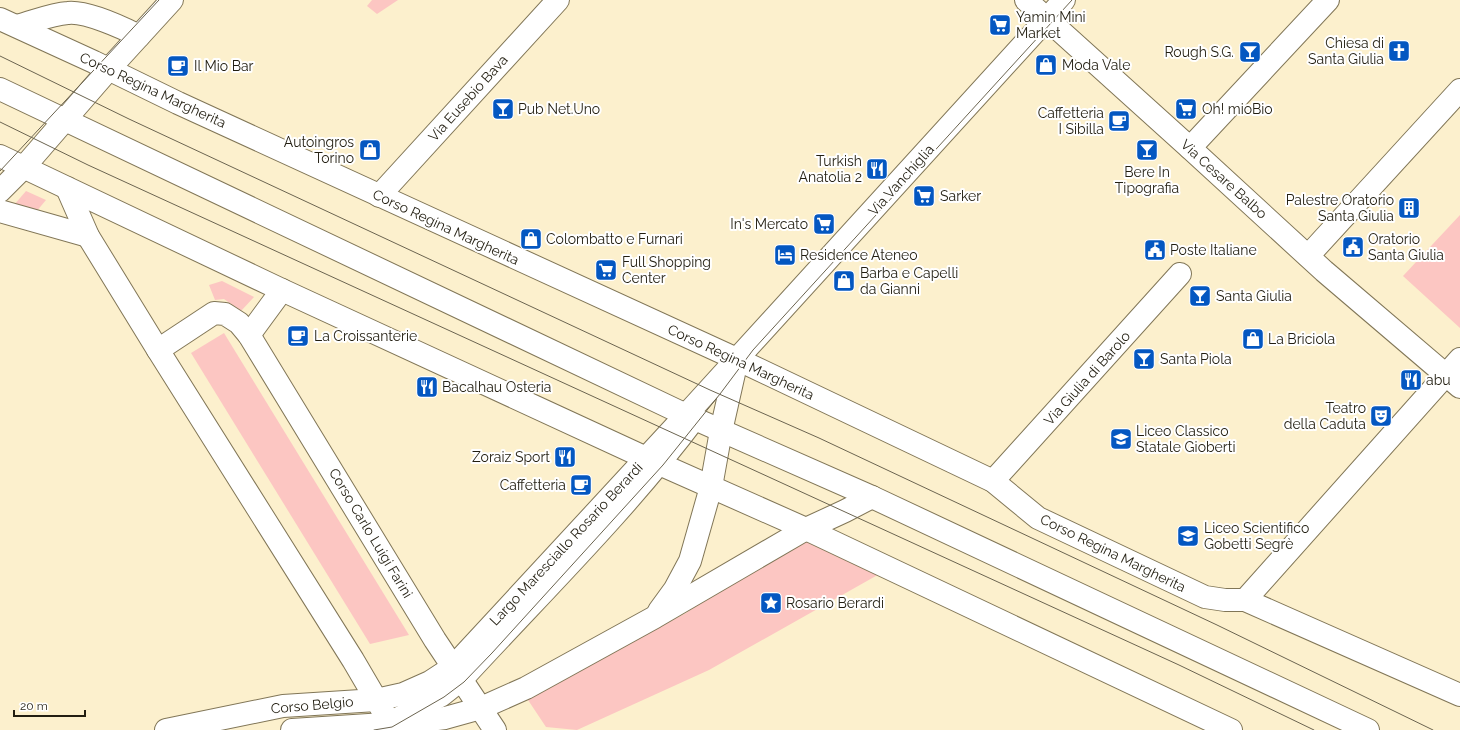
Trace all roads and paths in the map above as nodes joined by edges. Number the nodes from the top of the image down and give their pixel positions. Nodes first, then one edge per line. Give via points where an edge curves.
1 (172, 0) edge
2 (558, 0) edge
3 (1026, 0) edge
4 (1064, 0) edge
5 (1328, 0) edge
6 (68, 6) edge
7 (1046, 19) junction
8 (9, 23) edge
9 (138, 36) junction
10 (109, 69) junction
11 (0, 89) edge
12 (1460, 90) edge
13 (65, 120) junction
14 (1190, 148) junction
15 (0, 156) edge
16 (24, 167) junction
17 (68, 188) junction
18 (0, 191) edge
19 (379, 196) junction
20 (0, 211) edge
21 (88, 236) junction
22 (1308, 256) junction
23 (1180, 274) dead end
24 (282, 290) junction
25 (250, 335) junction
26 (158, 350) junction
27 (737, 359) junction
28 (1455, 374) edge
29 (690, 417) junction
30 (721, 431) junction
31 (653, 461) junction
32 (993, 481) junction
33 (711, 487) junction
34 (872, 497) junction
35 (806, 529) junction
36 (1245, 600) junction
37 (655, 617) junction
38 (458, 673) junction
39 (1460, 695) edge
40 (376, 700) junction
41 (481, 708) junction
42 (387, 728) edge
43 (166, 730) edge
44 (292, 730) edge
45 (495, 730) edge
46 (1231, 730) edge
47 (1368, 730) edge

1 - 9 street
2 - 19 street, Via Eusebio Bava
3 - 7 street, Via Cesare Balbo
4 - 7 street, Via Vanchiglia
5 - 14 street
6 - 8 street, Corso Regina Margherita
6 - 9 street, Corso Regina Margherita
7 - 14 street, Via Cesare Balbo
7 - 27 street, Via Vanchiglia
8 - 10 street, Corso Regina Margherita
9 - 10 street
10 - 13 street
10 - 19 street, Corso Regina Margherita
11 - 13 street
12 - 22 street
13 - 16 street
13 - 29 street
14 - 22 street, Via Cesare Balbo
15 - 16 street
16 - 17 street
16 - 18 street
17 - 21 street
17 - 24 street
19 - 27 street, Corso Regina Margherita
20 - 21 street
21 - 26 street
22 - 28 street, Via Cesare Balbo
23 - 32 street, Via Giulia di Barolo
24 - 25 street
24 - 31 street
25 - 26 street, Corso Carlo Luigi Farini via 225,314 214,313
25 - 38 street, Corso Carlo Luigi Farini
26 - 40 street
27 - 29 street, Largo Maresciallo Rosario Berardi
27 - 30 street
27 - 32 street, Corso Regina Margherita
28 - 36 street
29 - 30 street
29 - 31 street, Largo Maresciallo Rosario Berardi
30 - 33 street
30 - 34 street
31 - 33 street
31 - 38 street, Largo Maresciallo Rosario Berardi
32 - 36 street, Corso Regina Margherita via 1038,518 1198,594 1225,600
33 - 35 street
33 - 37 street via 690,561 675,589
34 - 35 street
34 - 47 street
35 - 37 street
35 - 46 street
36 - 39 street, Corso Regina Margherita
37 - 41 street via 526,688
38 - 40 street, Corso Belgio via 403,694
38 - 41 street, Corso Carlo Luigi Farini
38 - 42 street, Largo Maresciallo Rosario Berardi
40 - 42 street
40 - 43 street, Corso Belgio via 283,706
41 - 42 street, Corso Belgio via 445,718
41 - 45 street, Corso Carlo Luigi Farini
42 - 44 street, Corso Belgio

